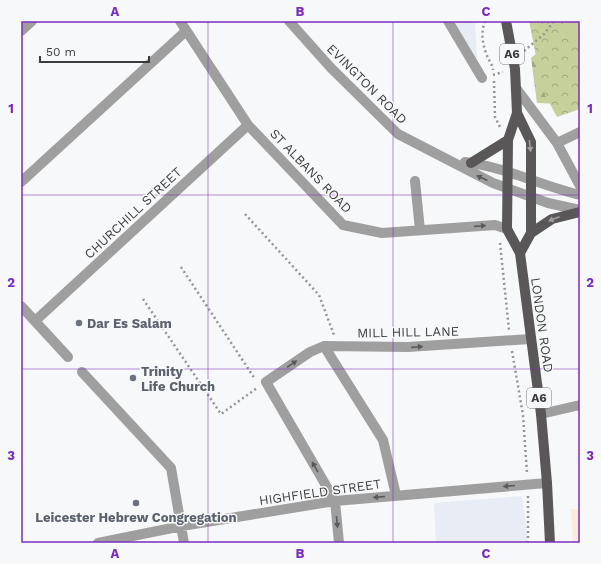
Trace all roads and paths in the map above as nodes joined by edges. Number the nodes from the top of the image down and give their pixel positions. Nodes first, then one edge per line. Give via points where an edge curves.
1 (32, 21) edge
2 (180, 21) edge
3 (289, 21) edge
4 (448, 21) edge
5 (506, 21) edge
6 (554, 21) edge
7 (21, 31) edge
8 (186, 31) junction
9 (524, 51) dead end
10 (515, 69) junction
11 (482, 78) joint
12 (516, 88) junction
13 (517, 113) junction
14 (248, 125) junction
15 (580, 132) edge
16 (508, 140) junction
17 (557, 143) junction
18 (472, 163) junction
19 (457, 164) junction
20 (508, 172) junction
21 (416, 181) dead end
22 (531, 181) junction
23 (21, 182) edge
24 (580, 186) edge
25 (508, 189) junction
26 (580, 195) edge
27 (531, 198) junction
28 (580, 211) edge
29 (245, 214) dead end
30 (507, 228) junction
31 (420, 230) junction
32 (531, 233) junction
33 (520, 253) junction
34 (181, 267) dead end
35 (143, 299) dead end
36 (21, 306) edge
37 (35, 321) junction
38 (530, 339) junction
39 (510, 341) junction
40 (324, 346) junction
41 (338, 346) junction
42 (68, 357) dead end
43 (82, 372) dead end
44 (266, 382) junction
45 (246, 396) dead end
46 (580, 405) edge
47 (541, 414) junction
48 (547, 483) junction
49 (527, 484) junction
50 (396, 495) junction
51 (335, 501) junction
52 (182, 526) junction
53 (98, 543) edge
54 (184, 543) edge
55 (339, 543) edge
56 (528, 543) edge
57 (550, 543) edge

1 - 7 street
2 - 8 street, ST ALBANS ROAD
3 - 19 street, EVINGTON ROAD via 331,68 398,134 421,148
4 - 11 street
5 - 10 main road, LONDON ROAD / A6
6 - 9 path via 544,34
8 - 14 street, ST ALBANS ROAD
8 - 23 street
10 - 11 path
10 - 12 main road, LONDON ROAD / A6
12 - 13 main road, LONDON ROAD / A6
12 - 17 street
13 - 16 main road, LONDON ROAD / A6
13 -> 22 main road, LONDON ROAD / A6 via 531,142
14 - 31 street, ST ALBANS ROAD via 343,225 382,233
14 - 37 street, CHURCHILL STREET
15 - 17 street
16 - 18 main road
16 - 20 main road, LONDON ROAD / A6
17 - 24 street
18 - 19 street, EVINGTON ROAD
18 - 20 street, EVINGTON ROAD
25 -> 19 street, EVINGTON ROAD via 468,172
20 - 22 street, EVINGTON ROAD
20 - 25 main road, LONDON ROAD / A6
21 - 31 street
22 - 26 street, EVINGTON ROAD
22 - 27 main road, LONDON ROAD / A6
25 - 27 street, EVINGTON ROAD
25 - 30 main road, LONDON ROAD / A6
27 - 28 street, EVINGTON ROAD
27 - 32 main road, LONDON ROAD / A6
28 -> 32 main road via 552,219
29 - 41 path via 319,295
31 -> 30 street, ST ALBANS ROAD via 495,225
30 - 33 main road, LONDON ROAD / A6
30 - 39 path via 500,242
32 - 33 main road, LONDON ROAD / A6
33 - 38 main road, LONDON ROAD / A6
34 - 44 path via 257,381
35 - 45 path via 221,414
36 - 37 street
37 - 42 street
38 - 39 street, MILL HILL LANE
38 - 47 main road, LONDON ROAD / A6
41 -> 39 street, MILL HILL LANE via 408,347
39 - 49 path via 523,415
40 - 41 street, MILL HILL LANE
44 -> 40 street, MILL HILL LANE via 310,352
40 - 50 street via 383,440
43 - 52 street via 171,468
51 -> 44 street
46 - 47 street
47 - 48 main road, LONDON ROAD / A6
48 - 49 street, HIGHFIELD STREET
48 - 57 main road, LONDON ROAD / A6
49 -> 50 street, HIGHFIELD STREET
49 - 56 path
50 -> 51 street, HIGHFIELD STREET
51 - 52 street, HIGHFIELD STREET
51 -> 55 street
52 - 53 street, HIGHFIELD STREET
52 - 54 street

